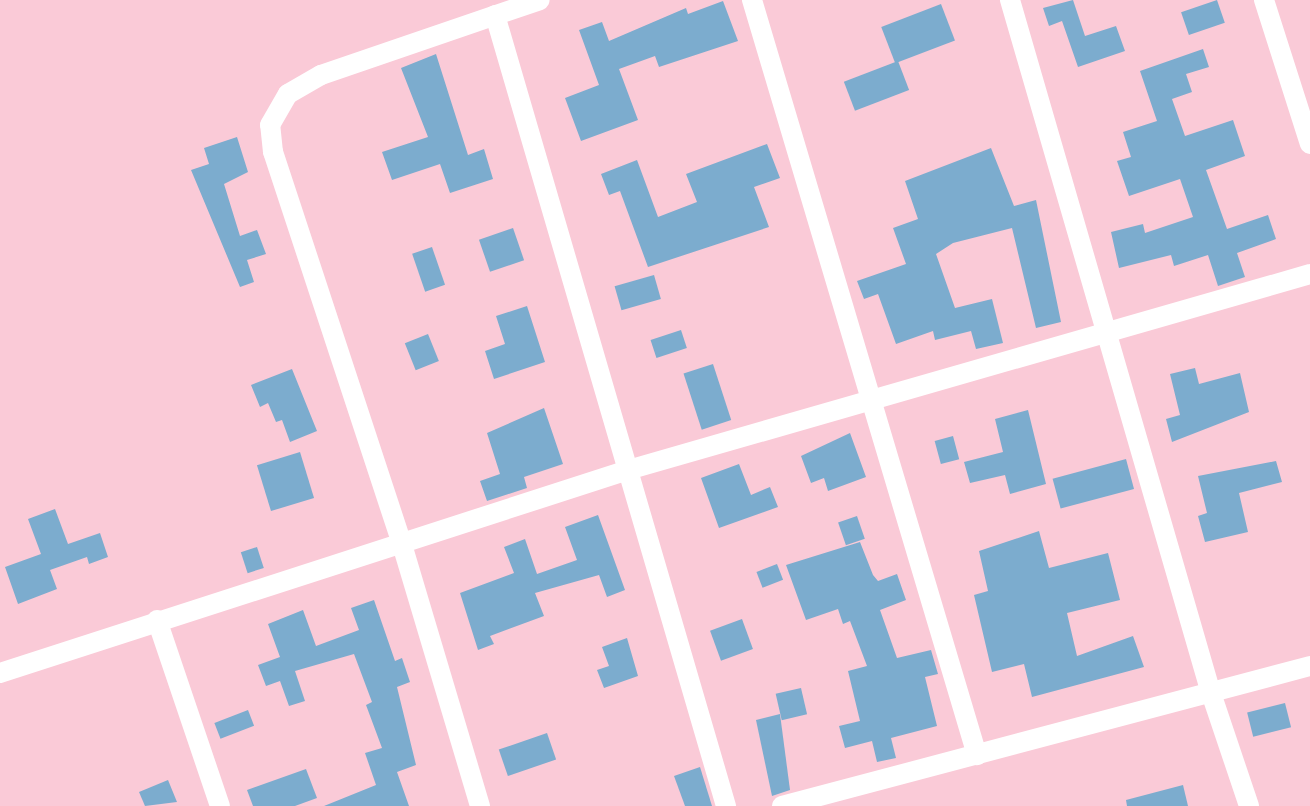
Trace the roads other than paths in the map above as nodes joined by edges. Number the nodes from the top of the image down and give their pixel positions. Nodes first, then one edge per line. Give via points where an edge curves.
1 (540, 0) edge
2 (752, 0) edge
3 (1010, 0) edge
4 (1264, 0) edge
5 (496, 15) junction
6 (1310, 144) edge
7 (1310, 274) edge
8 (1108, 328) junction
9 (875, 397) junction
10 (628, 470) junction
11 (402, 540) junction
12 (157, 620) junction
13 (1310, 666) edge
14 (0, 673) edge
15 (1210, 693) junction
16 (977, 754) junction
17 (220, 806) edge
18 (480, 806) edge
19 (726, 806) edge
20 (782, 806) edge
21 (1250, 806) edge

1 - 5 street
2 - 9 street
3 - 8 street
4 - 6 street
5 - 10 street
5 - 11 street via 321,76 288,94 270,125 272,152
7 - 8 street
8 - 9 street
8 - 15 street
9 - 10 street
9 - 16 street
10 - 11 street
10 - 19 street
11 - 12 street
11 - 18 street
12 - 14 street
12 - 17 street
13 - 15 street
15 - 16 street
15 - 21 street
16 - 20 street

